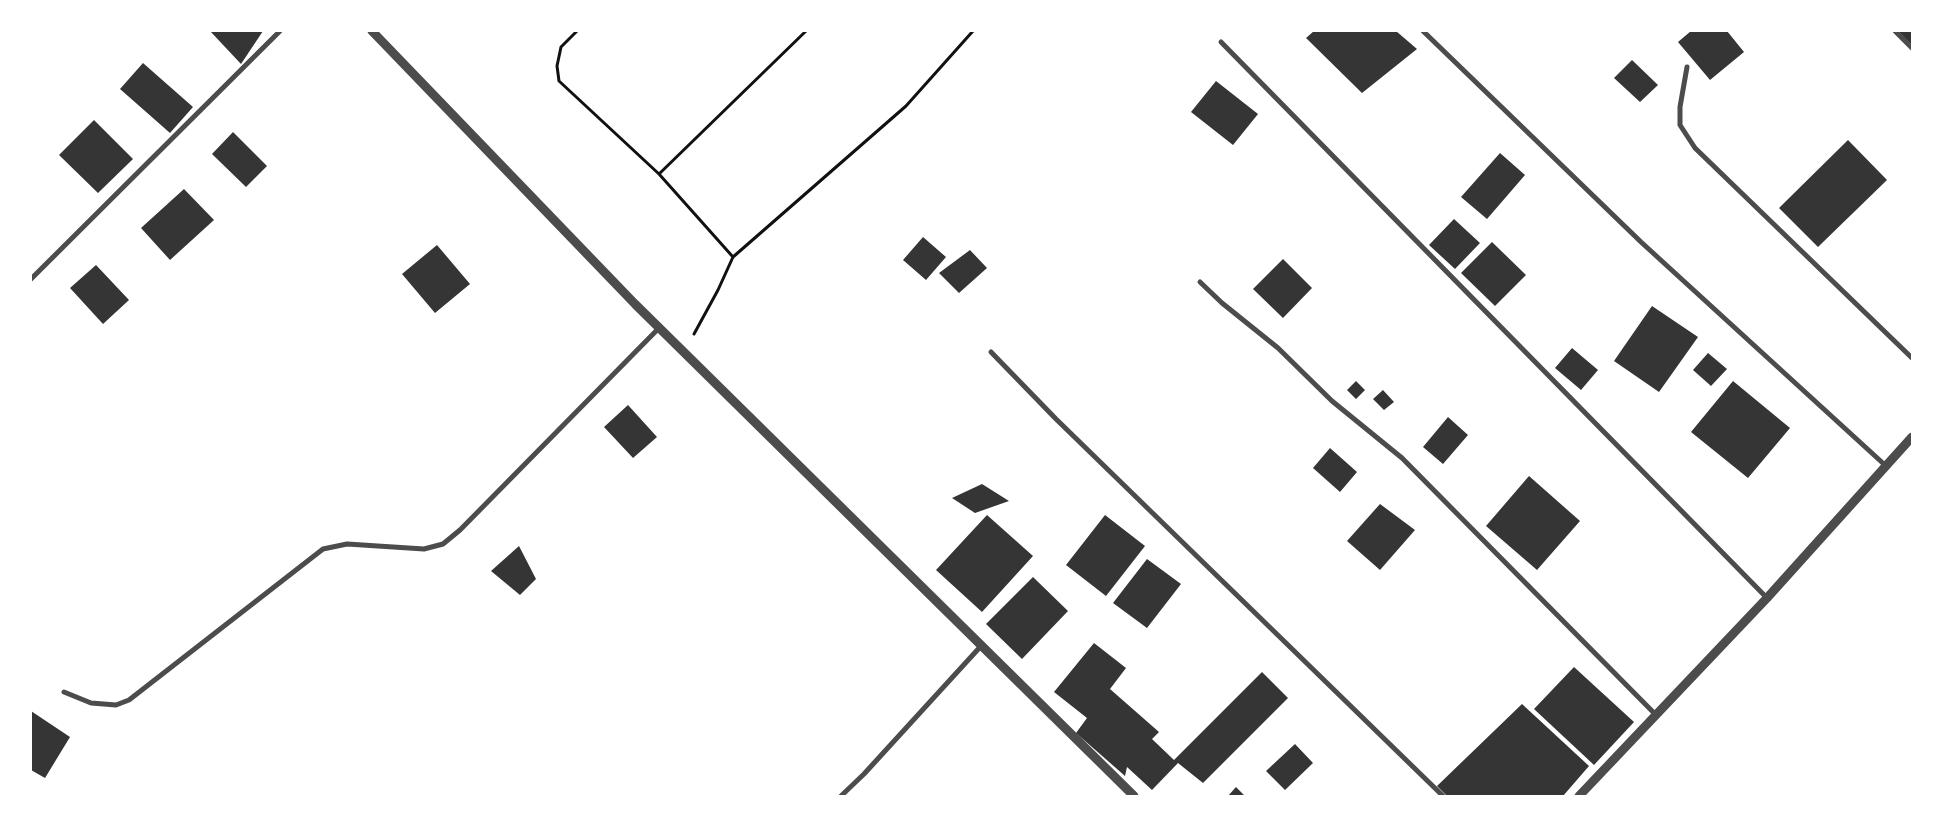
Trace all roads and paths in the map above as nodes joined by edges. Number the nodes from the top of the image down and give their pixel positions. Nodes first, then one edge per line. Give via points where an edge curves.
1 (280, 31) edge
2 (372, 31) edge
3 (577, 31) edge
4 (806, 31) edge
5 (973, 31) edge
6 (1423, 31) edge
7 (1895, 31) edge
8 (1220, 42) dead end
9 (1912, 48) edge
10 (1687, 67) dead end
11 (659, 174) junction
12 (732, 257) junction
13 (31, 279) edge
14 (1200, 282) dead end
15 (659, 328) junction
16 (684, 352) junction
17 (990, 352) dead end
18 (1912, 358) edge
19 (1912, 437) edge
20 (1886, 466) junction
21 (1767, 598) junction
22 (981, 646) junction
23 (64, 692) dead end
24 (1656, 716) junction
25 (841, 796) edge
26 (1134, 796) edge
27 (1443, 796) edge
28 (1579, 796) edge

1 - 13 street
2 - 15 street
3 - 11 path via 561,47 557,66 559,81
4 - 11 path
5 - 12 path via 906,106
6 - 20 street via 1640,242
7 - 9 street
8 - 21 street
10 - 18 street via 1680,125 1695,148
11 - 12 path
12 - 16 path
14 - 24 street via 1278,348 1332,401 1402,458
15 - 16 street
15 - 23 street via 460,530 442,544 424,549 347,544 323,549 129,700 116,705 91,703
16 - 22 street
17 - 27 street
19 - 20 street
20 - 21 street
21 - 24 street
22 - 25 street
22 - 26 street
24 - 28 street

